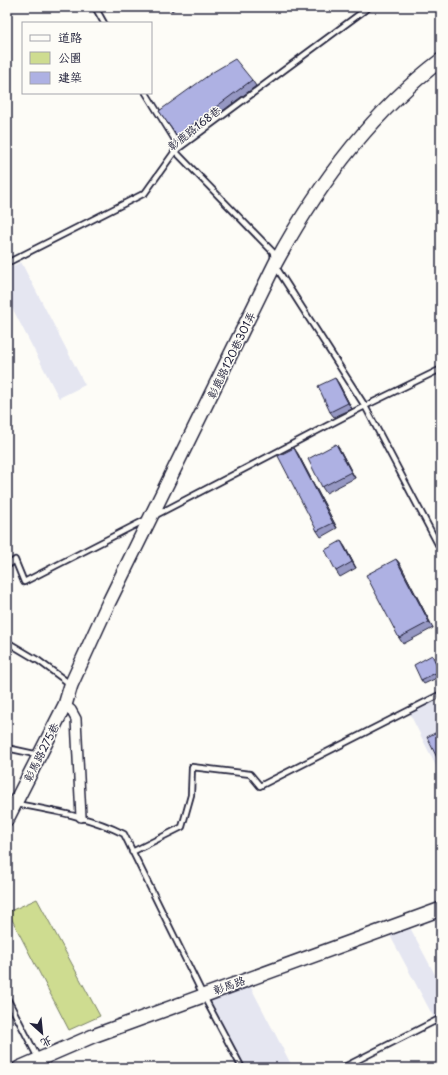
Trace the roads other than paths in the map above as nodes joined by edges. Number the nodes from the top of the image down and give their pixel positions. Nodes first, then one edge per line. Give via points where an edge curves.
1 (95, 7) edge
2 (369, 7) edge
3 (103, 22) edge
4 (441, 60) edge
5 (147, 94) edge
6 (176, 152) junction
7 (7, 263) edge
8 (275, 264) junction
9 (441, 370) edge
10 (365, 406) junction
11 (152, 516) junction
12 (441, 550) edge
13 (7, 566) edge
14 (7, 642) edge
15 (71, 684) junction
16 (441, 694) edge
17 (65, 705) junction
18 (7, 748) edge
19 (40, 755) junction
20 (14, 803) junction
21 (81, 817) junction
22 (7, 819) edge
23 (132, 852) junction
24 (441, 909) edge
25 (203, 995) junction
26 (7, 998) edge
27 (441, 1018) edge
28 (39, 1060) junction
29 (20, 1068) edge
30 (242, 1068) edge
31 (342, 1068) edge

1 - 3 lane
2 - 6 lane, 彰鹿路168巷
4 - 8 street, 彰鹿路120巷301弄 via 381,113 345,154 323,183
5 - 6 lane via 175,140
6 - 7 lane, 彰鹿路168巷 via 145,193
6 - 8 lane via 273,252
8 - 10 lane
8 - 11 street, 彰鹿路120巷301弄
9 - 10 lane
10 - 11 lane
10 - 12 lane
11 - 13 lane via 24,582 15,560
11 - 15 street, 彰鹿路120巷301弄
14 - 15 lane
15 - 17 street, 彰馬路275巷
16 - 23 lane via 260,786 250,774 192,767 191,795 182,827
17 - 19 street, 彰馬路275巷
17 - 21 street via 76,720
18 - 19 lane
19 - 20 street, 彰馬路275巷
20 - 21 lane
20 - 22 street, 彰馬路275巷
21 - 23 lane via 124,834
23 - 25 lane
24 - 25 street, 彰馬路
25 - 28 street, 彰馬路 via 93,1036
25 - 30 lane
26 - 28 lane
27 - 31 lane
28 - 29 street, 彰馬路

